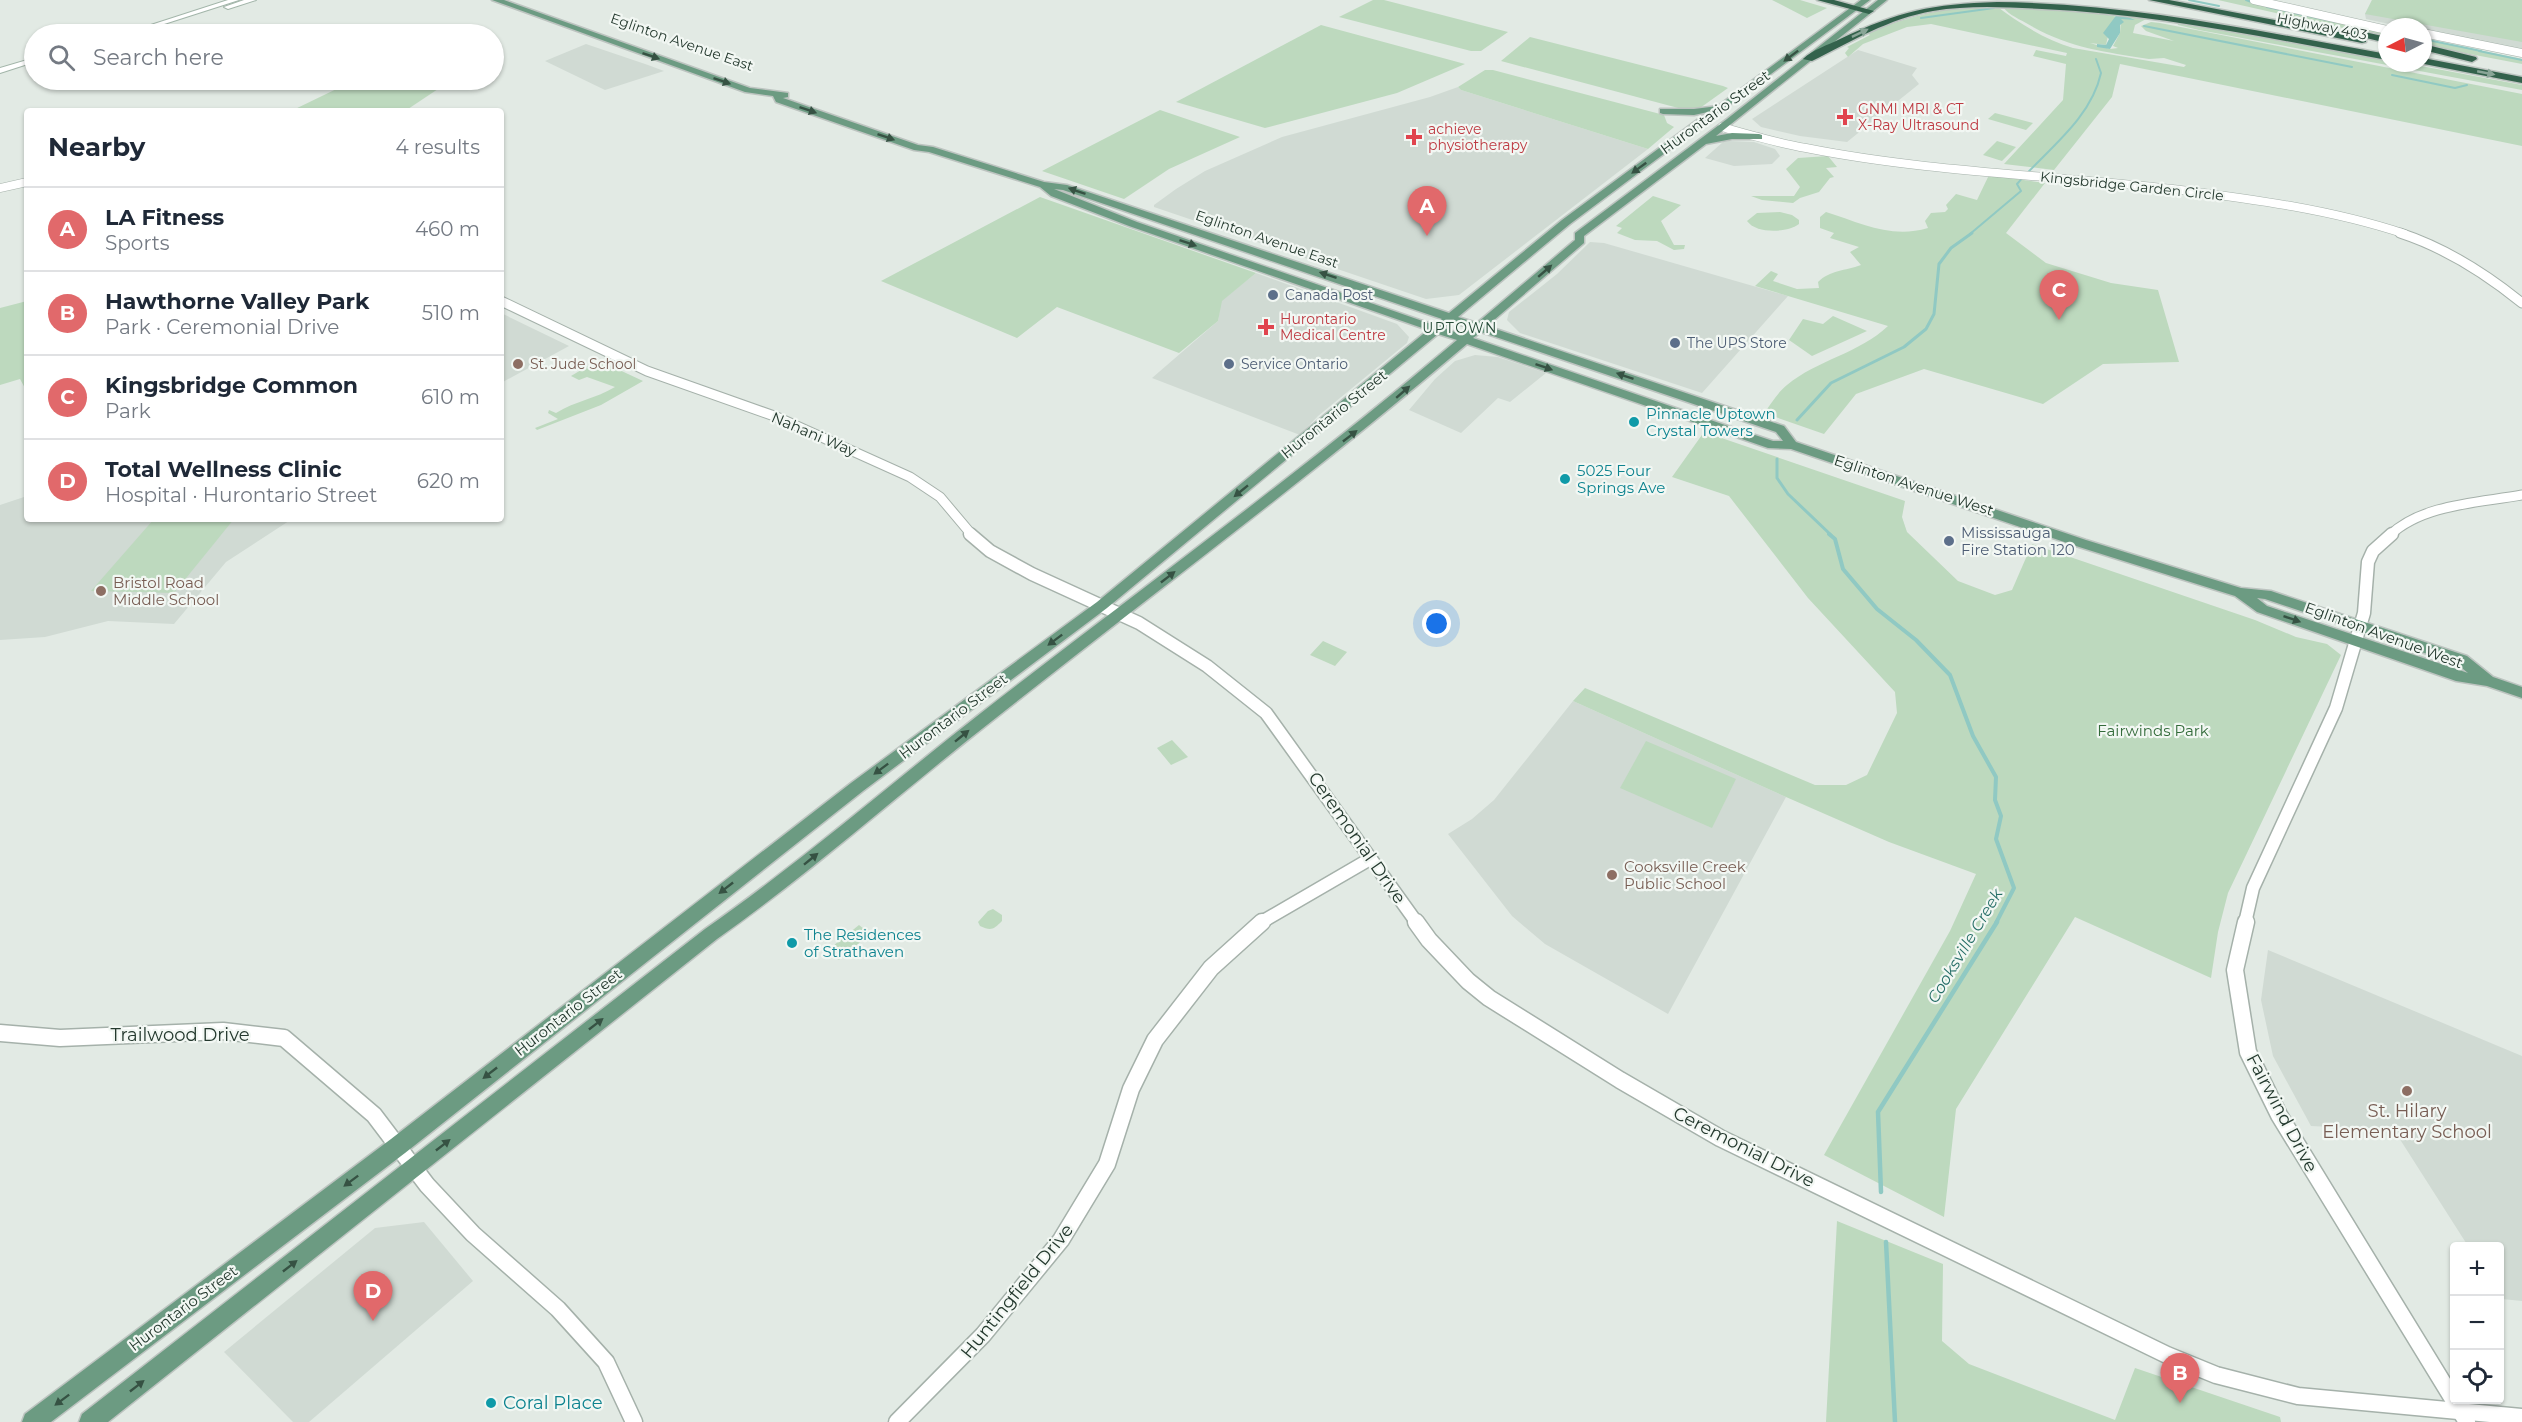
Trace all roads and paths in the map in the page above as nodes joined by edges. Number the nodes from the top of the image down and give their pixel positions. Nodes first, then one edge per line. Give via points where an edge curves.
1 (235, 0) edge
2 (252, 0) edge
3 (496, 0) edge
4 (1822, 0) edge
5 (1866, 0) edge
6 (1883, 0) edge
7 (2110, 0) edge
8 (2154, 0) edge
9 (2210, 0) edge
10 (2254, 0) edge
11 (2265, 0) edge
12 (211, 9) junction
13 (1855, 9) junction
14 (1869, 11) junction
15 (161, 24) edge
16 (2378, 24) edge
17 (2378, 28) edge
18 (2432, 37) edge
19 (2378, 38) edge
20 (2378, 43) edge
21 (2432, 51) edge
22 (2378, 53) edge
23 (2378, 54) edge
24 (2522, 55) edge
25 (1808, 59) junction
26 (2432, 63) edge
27 (24, 65) edge
28 (2522, 70) edge
29 (0, 73) edge
30 (2522, 80) edge
31 (1722, 108) junction
32 (1663, 111) dead end
33 (1722, 127) junction
34 (1759, 137) junction
35 (1703, 142) junction
36 (24, 183) edge
37 (1043, 185) junction
38 (0, 188) edge
39 (1510, 301) junction
40 (504, 303) edge
41 (2522, 303) edge
42 (1366, 305) junction
43 (1452, 318) junction
44 (1480, 327) junction
45 (1437, 330) junction
46 (1465, 340) junction
47 (1555, 353) junction
48 (1510, 355) junction
49 (1400, 361) junction
50 (1432, 367) junction
51 (1792, 445) junction
52 (2522, 495) edge
53 (2240, 593) junction
54 (1102, 605) junction
55 (1122, 613) junction
56 (2360, 626) junction
57 (2356, 641) junction
58 (2488, 681) junction
59 (2522, 693) edge
60 (1370, 859) junction
61 (0, 1033) edge
62 (398, 1146) junction
63 (414, 1168) junction
64 (2463, 1416) edge
65 (2522, 1417) edge
66 (33, 1422) edge
67 (90, 1422) edge
68 (634, 1422) edge
69 (897, 1422) edge

1 - 12 main road
2 - 12 main road
3 - 37 main road, Eglinton Avenue East via 553,19 569,20 760,84 760,90 777,95 779,100 917,148
4 - 13 highway
5 - 13 main road, Hurontario Street
6 - 14 main road, Hurontario Street
7 - 22 highway, Highway 403
8 - 20 highway, Highway 403
9 - 19 highway
10 - 17 street
11 - 16 street
12 - 15 main road
13 - 14 highway
13 -> 31 main road, Hurontario Street
14 - 25 main road, Hurontario Street
18 - 24 street
21 - 28 highway
25 -> 23 highway via 1870,28 1920,11 1950,4 2007,1 2095,7
25 - 33 main road, Hurontario Street
26 -> 30 highway
27 - 29 main road
31 - 32 main road
31 -> 43 main road, Hurontario Street via 1566,222
33 - 34 street, Kingsbridge Garden Circle
33 - 35 main road, Hurontario Street
34 - 35 main road
34 - 41 street, Kingsbridge Garden Circle via 1846,154 2271,202 2352,217 2411,236 2465,260
39 -> 35 main road, Hurontario Street via 1580,241 1579,235 1587,228
36 - 38 street
37 -> 42 main road, Eglinton Avenue East via 1054,194 1133,224
43 -> 37 main road, Eglinton Avenue East via 1064,187
39 - 44 main road, Hurontario Street
39 - 47 main road via 1498,319 1503,327 1549,346
40 - 54 street, Nahani Way via 647,371 777,417 910,477 940,497 969,533 990,551
42 - 45 main road, Eglinton Avenue East
42 - 49 main road via 1413,330 1416,344
43 - 44 main road, Eglinton Avenue East
43 - 45 main road, Hurontario Street
44 - 46 main road, Hurontario Street
44 - 47 main road, Eglinton Avenue West
45 - 46 main road, Eglinton Avenue West
45 - 49 main road, Hurontario Street
46 - 48 main road, Eglinton Avenue West
46 - 50 main road, Hurontario Street
51 -> 47 main road, Eglinton Avenue West via 1780,429
48 - 50 main road via 1467,351
48 -> 51 main road, Eglinton Avenue West via 1772,445
49 -> 54 main road, Hurontario Street
55 -> 50 main road, Hurontario Street via 1374,417
51 - 53 main road, Eglinton Avenue West
52 - 56 street via 2426,513 2403,523 2378,545 2368,562
53 - 56 main road, Eglinton Avenue West via 2266,594
53 -> 57 main road, Eglinton Avenue West via 2262,609
54 - 55 street, Nahani Way
54 -> 62 main road, Hurontario Street via 829,808
55 - 60 street, Ceremonial Drive via 1207,666 1266,713
63 -> 55 main road, Hurontario Street
56 - 57 street
56 - 58 main road, Eglinton Avenue West via 2462,660
57 - 58 main road, Eglinton Avenue West via 2461,677
57 - 64 street, Fairwind Drive via 2336,708 2253,888 2235,970 2243,1033 2248,1052 2279,1115
58 - 59 main road, Eglinton Avenue West
60 - 64 street, Ceremonial Drive via 1429,940 1482,992 1600,1068 1720,1138 2167,1355 2216,1375 2298,1396
60 - 69 street, Huntingfield Drive via 1257,925 1170,1018 1143,1064 1105,1169 1078,1216 1052,1253 957,1364
61 - 62 street, Trailwood Drive via 60,1038 223,1032 284,1038 366,1108
62 - 63 street, Trailwood Drive
62 -> 66 main road, Hurontario Street
67 -> 63 main road, Hurontario Street
63 - 68 street, Trailwood Drive via 488,1249 558,1308 606,1362
64 - 65 street, Ceremonial Drive

